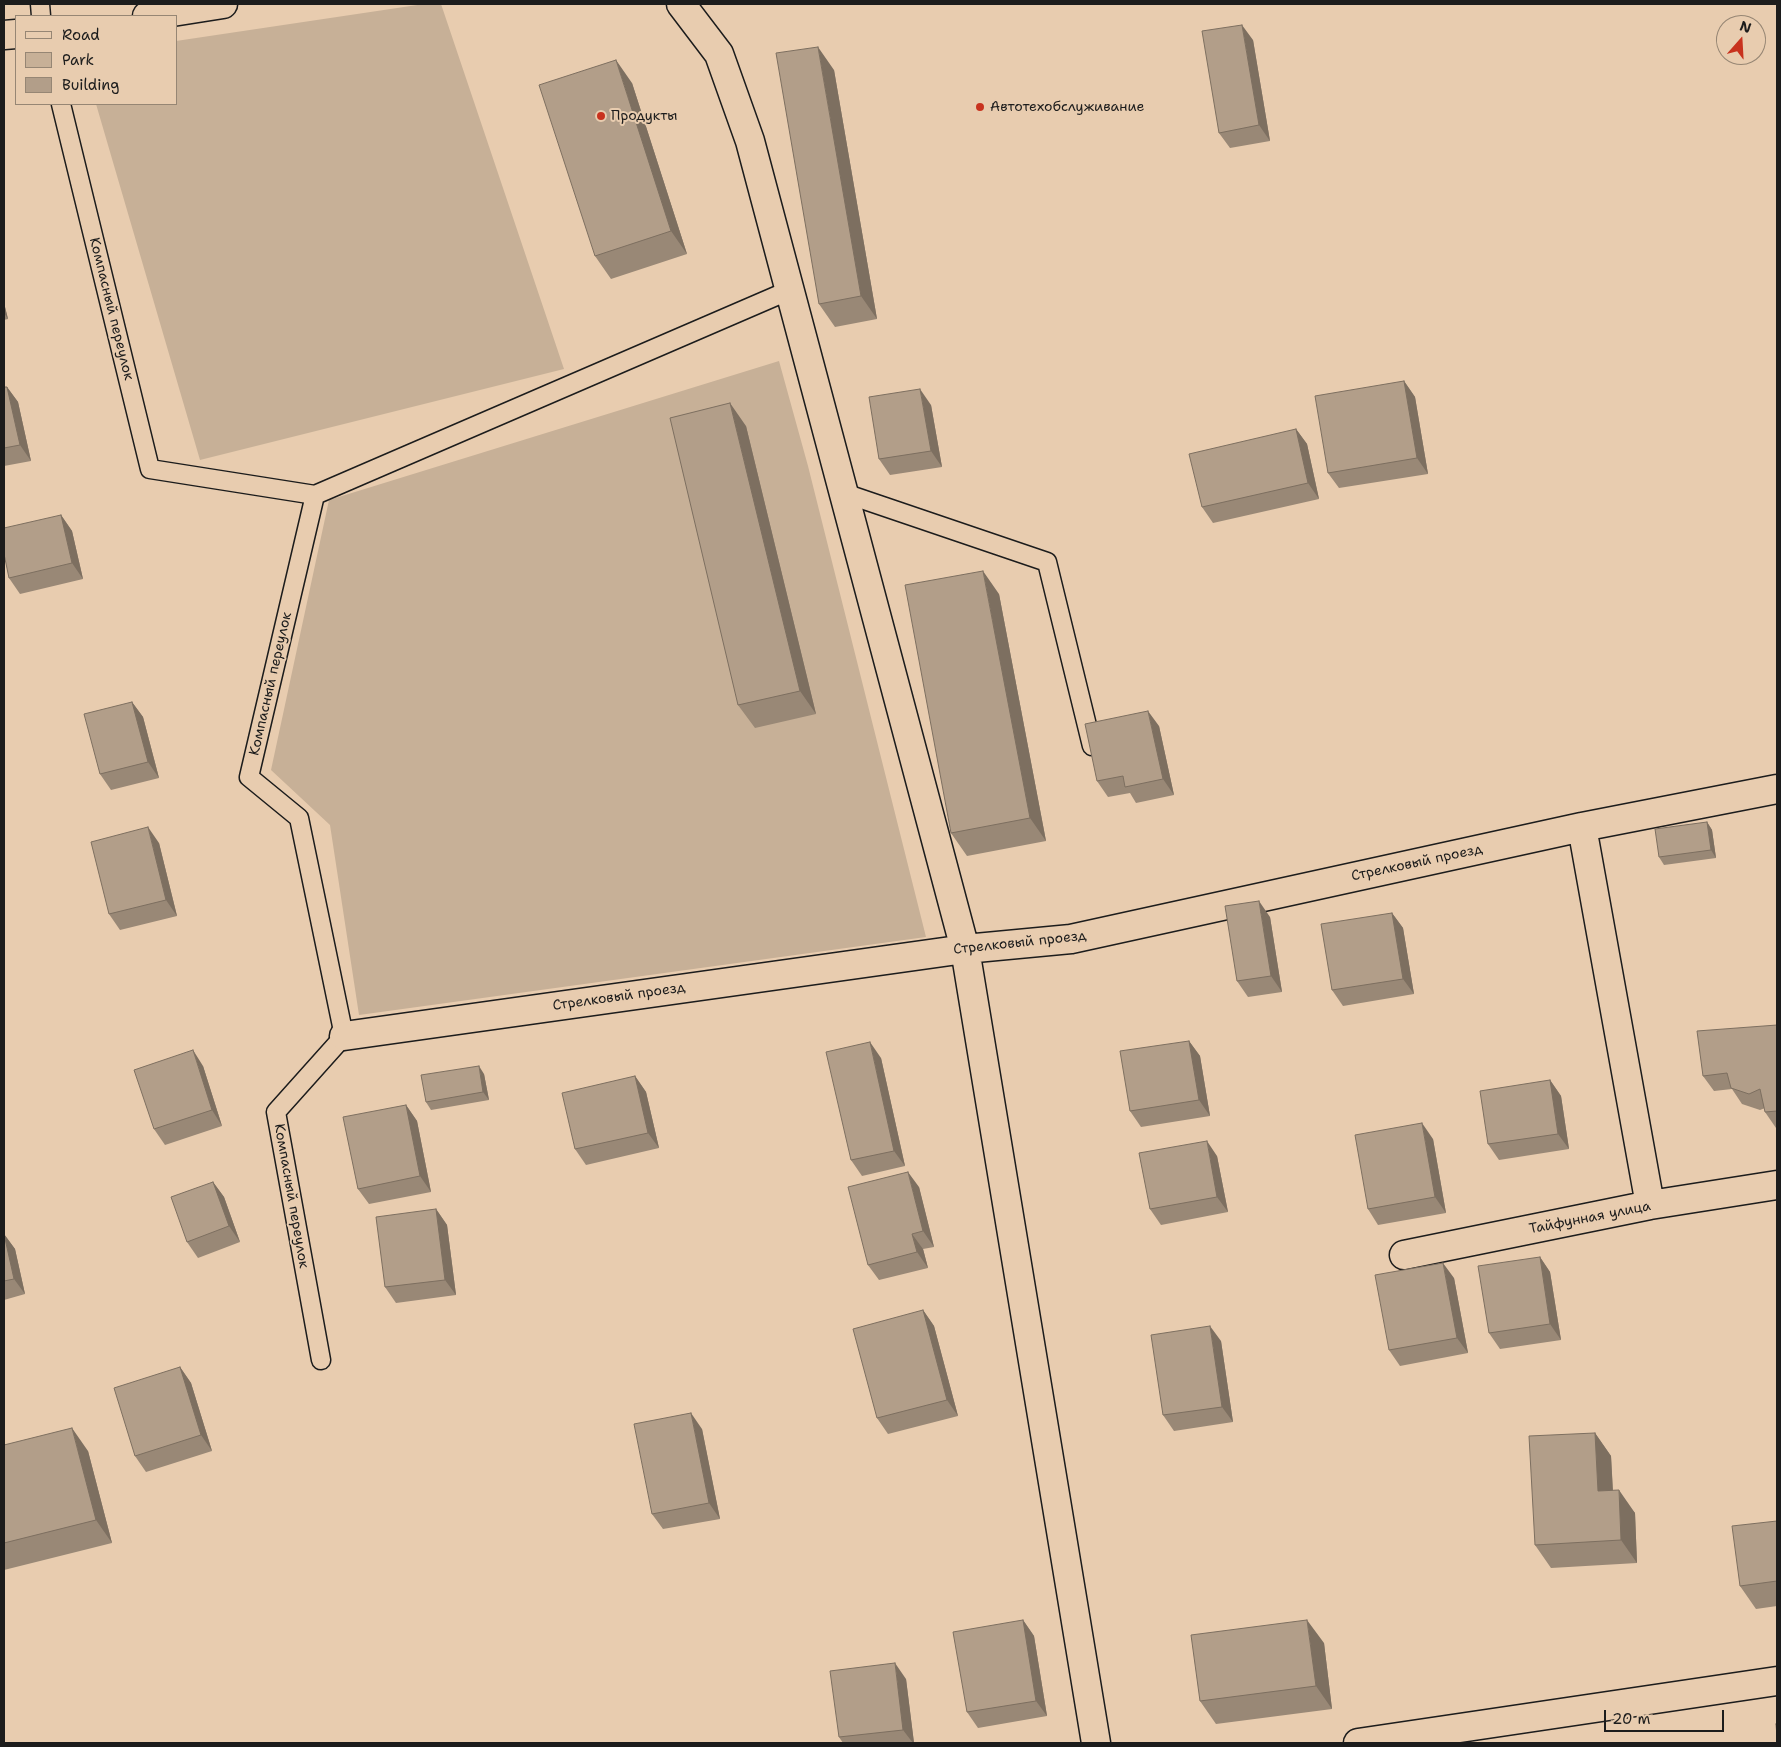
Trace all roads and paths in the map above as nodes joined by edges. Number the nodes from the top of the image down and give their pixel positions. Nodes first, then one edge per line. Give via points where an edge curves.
1 (223, 4) edge
2 (681, 4) edge
3 (153, 15) edge
4 (61, 105) edge
5 (790, 290) junction
6 (844, 493) junction
7 (315, 495) junction
8 (1094, 756) edge
9 (1777, 789) edge
10 (1582, 827) junction
11 (965, 948) junction
12 (344, 1036) junction
13 (1777, 1185) edge
14 (1650, 1206) junction
15 (1404, 1255) dead end
16 (321, 1360) dead end
17 (1777, 1681) edge
18 (1096, 1743) edge
19 (1358, 1743) edge

1 - 3 street
2 - 5 street via 719,54 750,140
4 - 7 lane, Компасный переулок via 150,469
5 - 6 street
5 - 7 lane
6 - 8 lane via 1047,562
6 - 11 street
7 - 12 lane, Компасный переулок via 249,777 299,818
9 - 10 street, Стрелковый проезд
10 - 11 street, Стрелковый проезд via 1071,940
10 - 14 street
11 - 12 street, Стрелковый проезд
11 - 18 street
12 - 16 lane, Компасный переулок via 276,1112
13 - 14 street, Тайфунная улица
14 - 15 street, Тайфунная улица
17 - 19 street

